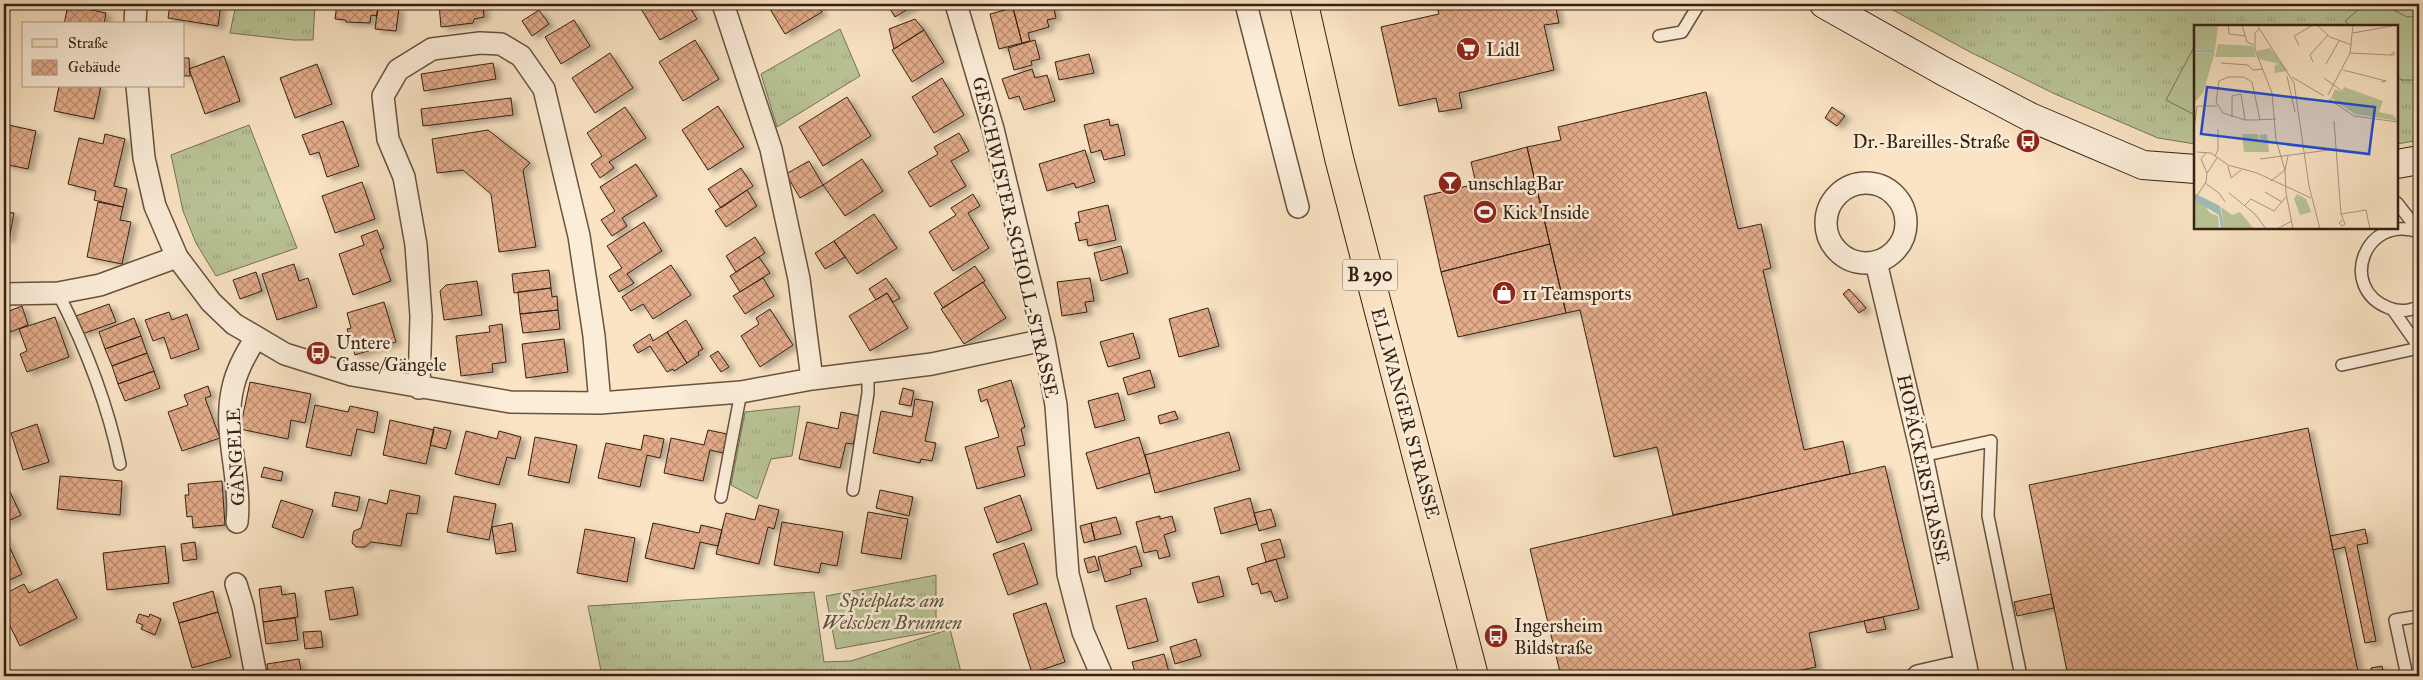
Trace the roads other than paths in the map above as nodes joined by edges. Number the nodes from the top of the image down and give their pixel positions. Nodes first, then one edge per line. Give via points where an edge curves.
1 (136, 4) edge
2 (724, 4) edge
3 (956, 4) edge
4 (1246, 4) edge
5 (1304, 4) edge
6 (1699, 4) edge
7 (1824, 4) edge
8 (135, 22) edge
9 (1658, 36) dead end
10 (137, 88) edge
11 (2419, 160) edge
12 (2398, 164) edge
13 (2194, 170) edge
14 (2398, 204) edge
15 (1298, 208) dead end
16 (2374, 229) edge
17 (2419, 232) edge
18 (2367, 247) junction
19 (177, 257) junction
20 (1876, 262) dead end
21 (58, 293) junction
22 (4, 294) edge
23 (2419, 306) edge
24 (2393, 310) junction
25 (256, 338) junction
26 (1044, 340) junction
27 (2419, 347) edge
28 (2342, 365) dead end
29 (868, 373) junction
30 (812, 379) junction
31 (418, 388) junction
32 (741, 392) junction
33 (600, 403) junction
34 (1922, 456) junction
35 (120, 464) dead end
36 (853, 490) dead end
37 (721, 497) dead end
38 (237, 522) dead end
39 (236, 584) dead end
40 (2419, 616) edge
41 (1967, 671) edge
42 (256, 676) edge
43 (1102, 676) edge
44 (1474, 676) edge
45 (1918, 676) edge
46 (2021, 676) edge
47 (2407, 676) edge

1 - 8 street
2 - 30 street via 771,149 799,279
3 - 26 street, GESCHWISTER-SCHOLL-STRASSE via 993,129
4 - 15 street
5 - 44 main road, ELLWANGER STRASSE / B 290 via 1339,158
6 - 9 lane via 1682,32
7 - 13 main road via 2030,117 2143,165
10 - 19 street via 144,158 155,206
11 - 12 main road
14 - 17 lane
16 - 18 lane
17 - 18 lane via 2409,229 2385,232
18 - 24 lane via 2362,266 2364,285 2381,305
19 - 21 street via 100,285
19 - 25 street via 211,302 234,324
20 - 34 street, HOFÄCKERSTRASSE
21 - 22 street
21 - 35 lane via 90,368 114,435
23 - 24 lane
24 - 27 lane
25 - 31 street via 286,354 352,375
25 - 38 street, GÄNGELE via 238,372 230,405 238,484
26 - 29 street via 932,364
26 - 43 street, GESCHWISTER-SCHOLL-STRASSE via 1056,405 1068,574 1083,632
27 - 28 lane
29 - 30 street
29 - 36 lane
30 - 32 street
31 - 33 street via 510,402
31 - 33 street via 421,316 416,245 404,177 388,139 382,96 398,70 432,50 480,43 501,44 521,56 544,89 579,236
32 - 33 street
32 - 37 lane
34 - 41 street, HOFÄCKERSTRASSE
34 - 46 lane via 1991,441 1988,516
39 - 42 street
40 - 47 lane via 2395,620
41 - 45 street

